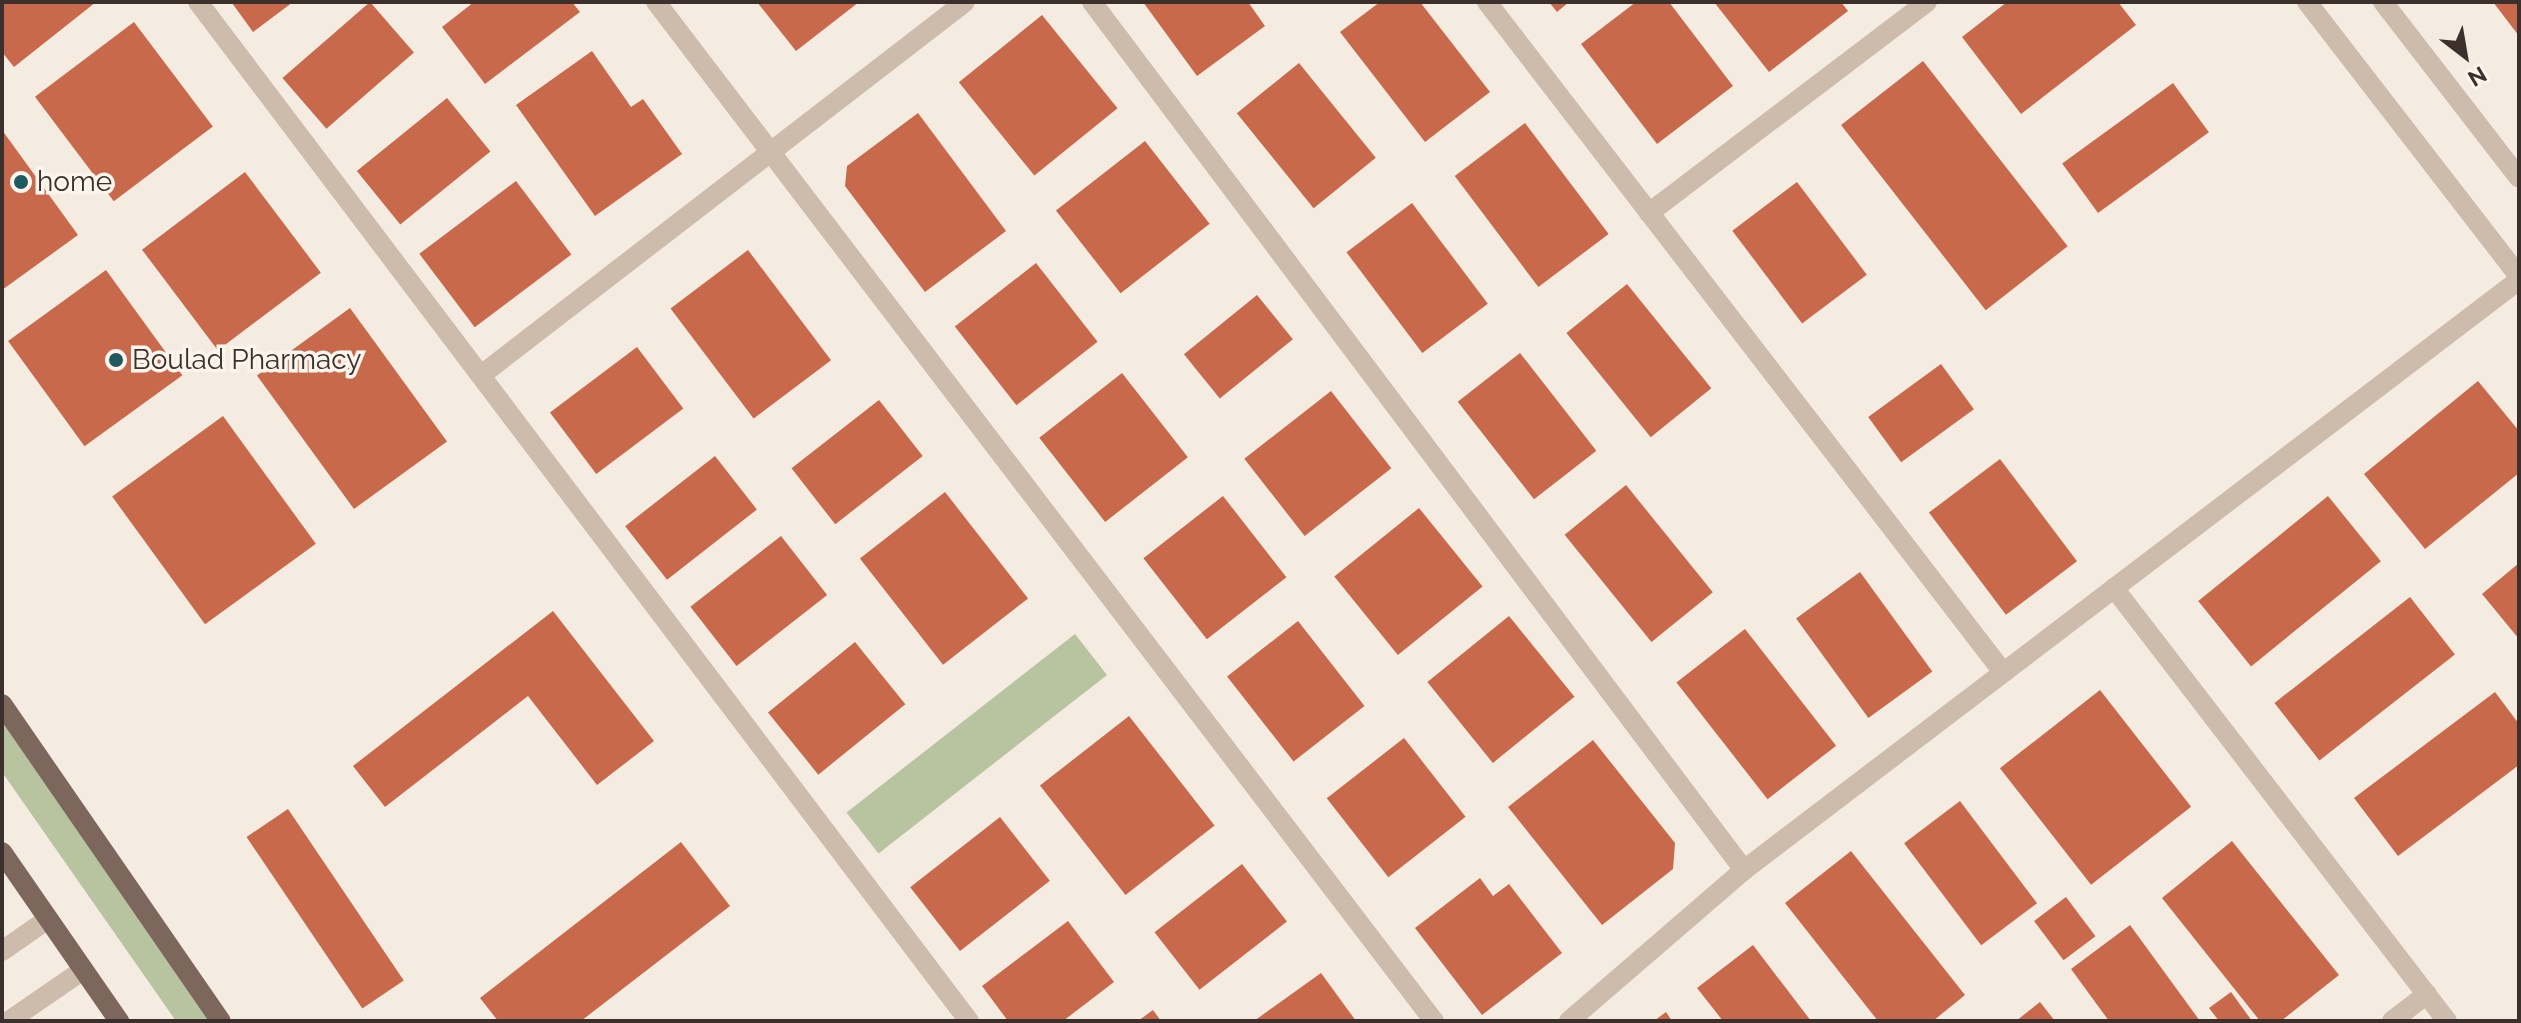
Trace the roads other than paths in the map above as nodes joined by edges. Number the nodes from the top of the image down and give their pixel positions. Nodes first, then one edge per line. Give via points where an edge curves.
1 (198, 2) edge
2 (656, 2) edge
3 (965, 2) edge
4 (1092, 2) edge
5 (1487, 2) edge
6 (1927, 2) edge
7 (2307, 2) edge
8 (2383, 2) edge
9 (771, 152) junction
10 (2519, 178) edge
11 (1649, 213) junction
12 (2519, 278) edge
13 (484, 373) junction
14 (2114, 588) junction
15 (2003, 672) junction
16 (2, 704) edge
17 (2, 852) edge
18 (1744, 870) junction
19 (48, 919) junction
20 (2, 951) edge
21 (83, 970) junction
22 (2427, 994) junction
23 (9, 1021) edge
24 (119, 1021) edge
25 (221, 1021) edge
26 (969, 1021) edge
27 (1434, 1021) edge
28 (1569, 1021) edge
29 (2392, 1021) edge
30 (2447, 1021) edge

1 - 13 street
2 - 9 street
3 - 9 street
4 - 18 street
5 - 11 street
6 - 11 street
7 - 12 street
8 - 10 street
9 - 13 street
9 - 27 street
11 - 15 street
12 - 14 street
13 - 26 street
14 - 15 street
14 - 22 street
15 - 18 street
16 - 25 main road
17 - 19 main road
18 - 28 street
19 - 20 street
19 - 21 main road
21 - 23 street
21 - 24 main road
22 - 29 street
22 - 30 street

